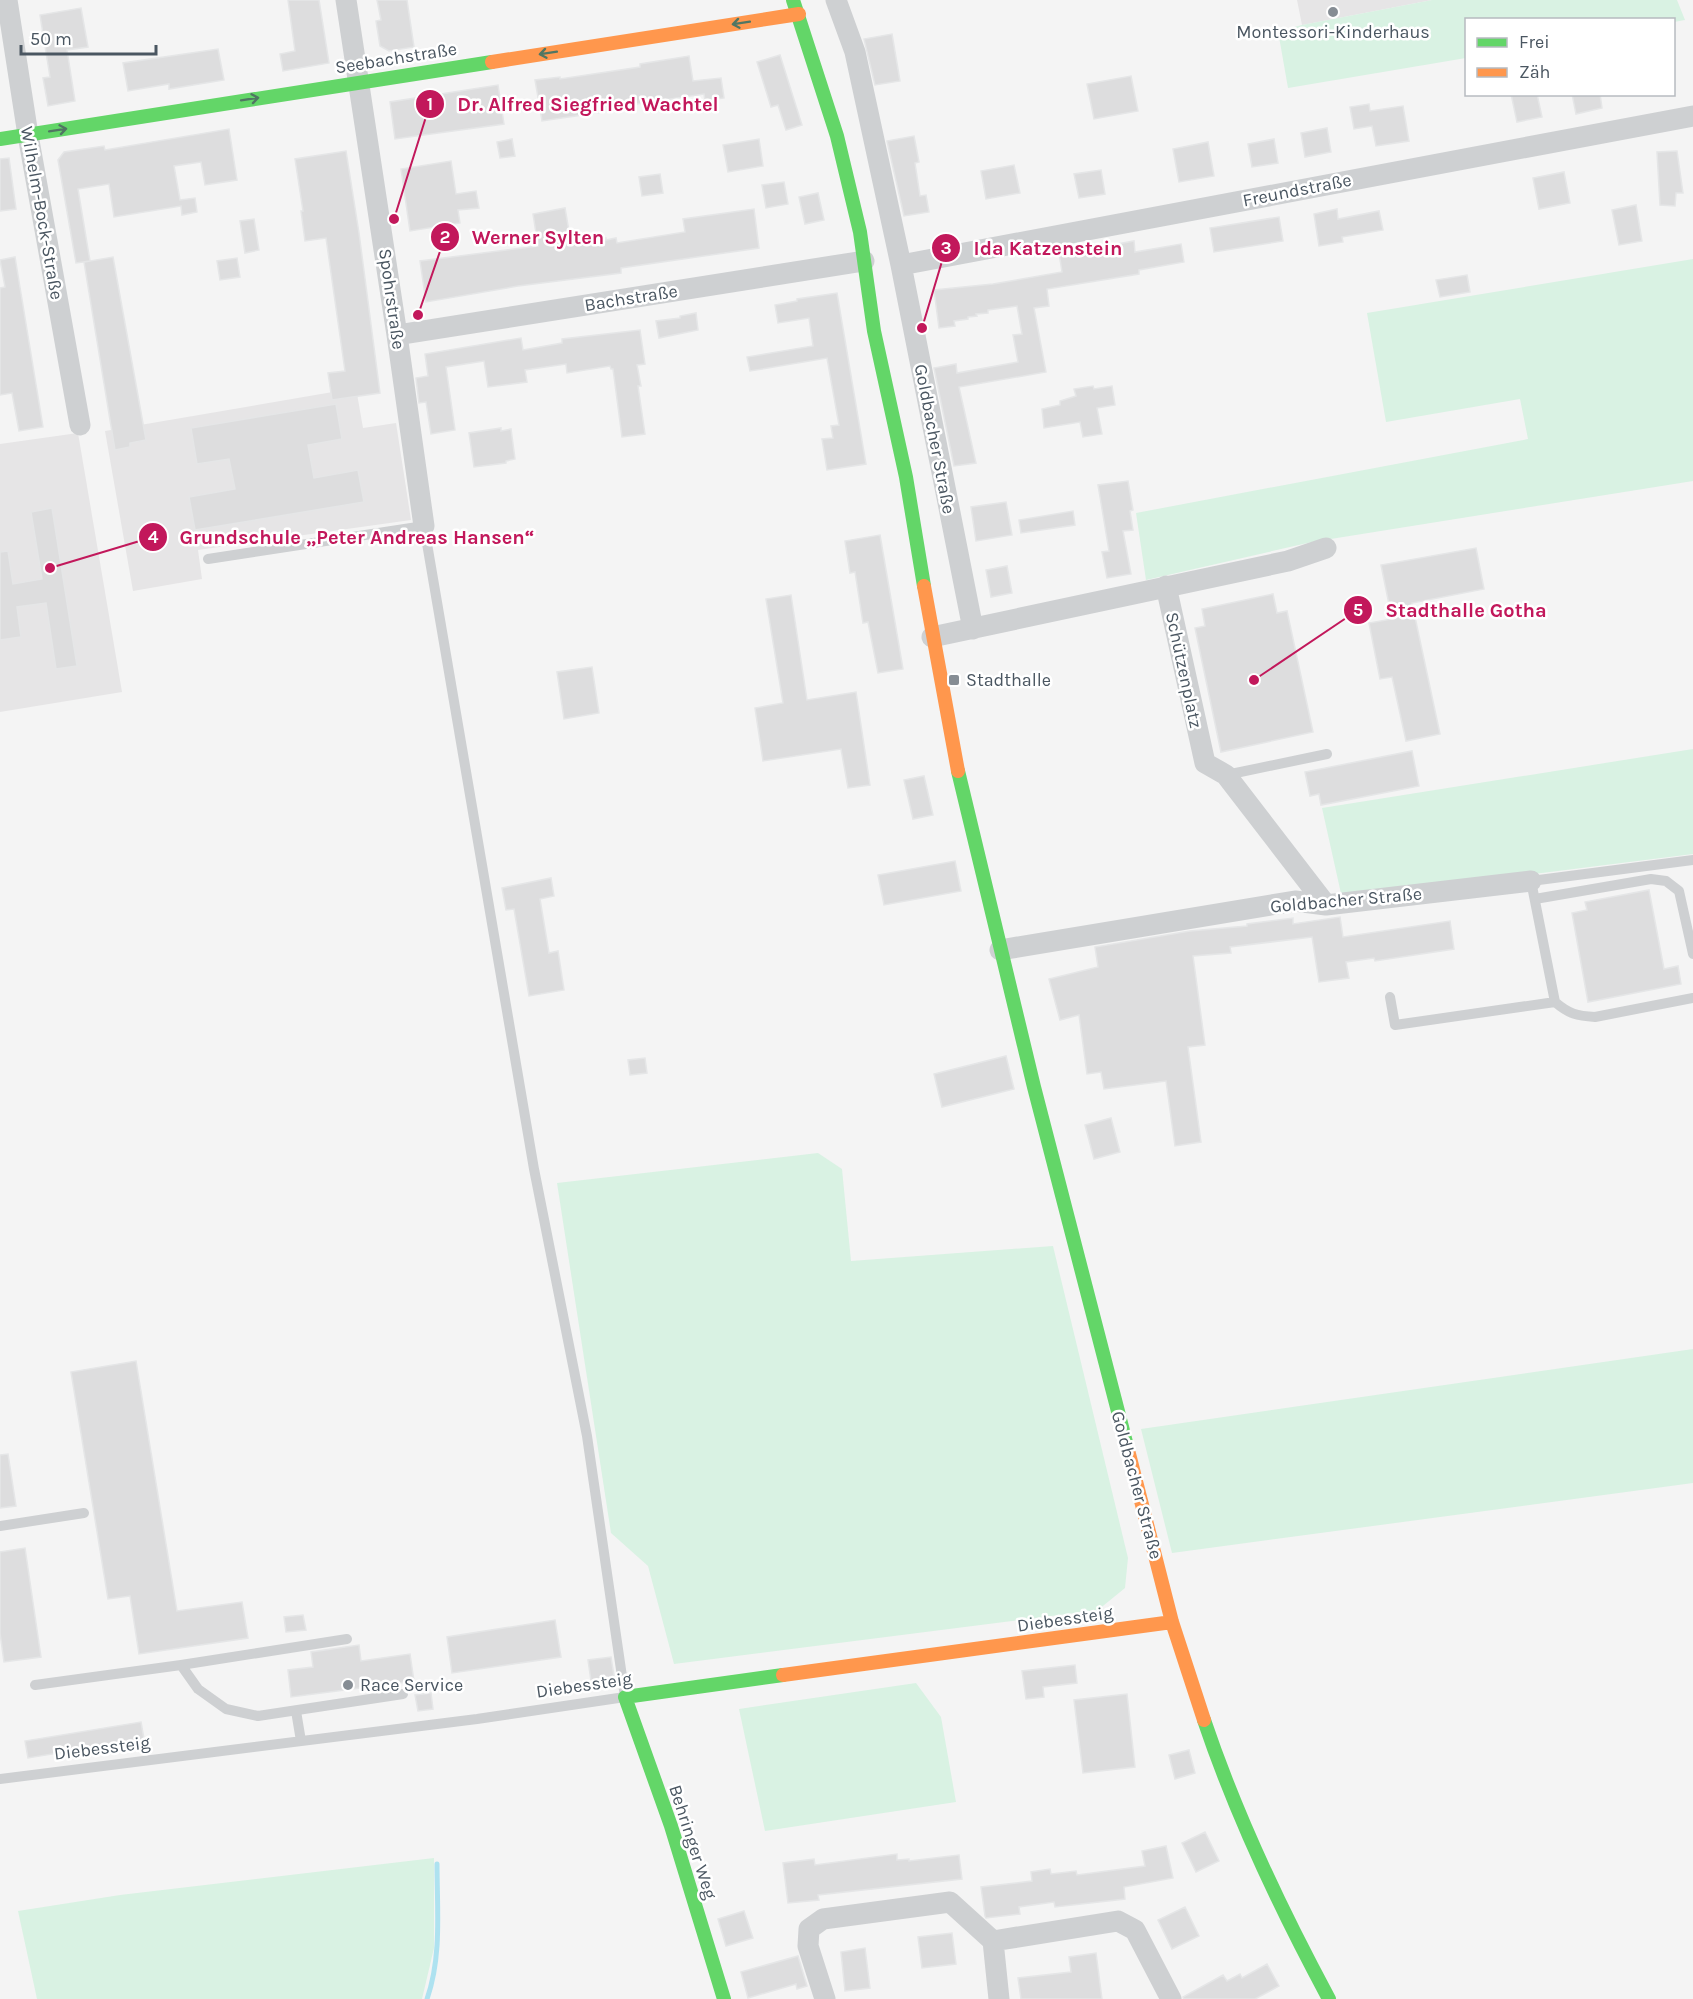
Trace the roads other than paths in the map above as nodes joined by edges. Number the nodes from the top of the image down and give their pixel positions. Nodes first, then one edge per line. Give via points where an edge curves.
1 (7, 0) edge
2 (346, 0) edge
3 (793, 0) edge
4 (836, 0) edge
5 (799, 14) junction
6 (359, 82) junction
7 (1693, 116) edge
8 (28, 135) junction
9 (0, 139) edge
10 (864, 261) junction
11 (901, 265) junction
12 (397, 335) junction
13 (80, 425) dead end
14 (424, 526) junction
15 (1326, 548) dead end
16 (208, 559) dead end
17 (1166, 586) junction
18 (973, 629) junction
19 (932, 637) junction
20 (1327, 754) dead end
21 (1226, 775) junction
22 (1693, 860) edge
23 (1533, 890) junction
24 (1326, 905) junction
25 (1000, 950) junction
26 (1693, 954) edge
27 (1390, 997) dead end
28 (1693, 998) edge
29 (1555, 1002) junction
30 (84, 1513) dead end
31 (0, 1526) edge
32 (1172, 1622) junction
33 (346, 1639) dead end
34 (181, 1665) junction
35 (35, 1685) dead end
36 (403, 1694) dead end
37 (625, 1697) junction
38 (296, 1711) junction
39 (301, 1741) junction
40 (0, 1779) edge
41 (993, 1941) junction
42 (724, 1999) edge
43 (825, 1999) edge
44 (999, 1999) edge
45 (1171, 1999) edge
46 (1329, 1999) edge

1 - 8 street, Wilhelm-Bock-Straße
2 - 6 street, Spohrstraße
3 - 5 main road, Goldbacher Straße
4 - 11 street, Goldbacher Straße via 855,52
5 -> 6 main road, Seebachstraße
5 - 10 main road, Goldbacher Straße via 837,136
8 -> 6 main road, Seebachstraße
6 - 12 street, Spohrstraße
7 - 11 street, Freundstraße
8 - 9 main road, Seebachstraße
8 - 13 street, Wilhelm-Bock-Straße
10 - 12 street, Bachstraße
10 - 19 main road, Goldbacher Straße
11 - 18 street, Goldbacher Straße
12 - 14 street, Spohrstraße
14 - 16 lane
14 - 37 lane via 532,1158 587,1436
15 - 17 street via 1288,561
17 - 18 street, Schützenplatz
17 - 21 street, Schützenplatz via 1205,763
18 - 19 street
19 - 25 main road, Goldbacher Straße via 963,800
20 - 21 lane
21 - 24 street, Schützenplatz
22 - 23 lane, Goldbacher Straße
23 - 24 street, Goldbacher Straße
23 - 26 lane via 1651,879 1666,881 1679,891
23 - 29 lane
24 - 25 street, Goldbacher Straße via 1295,901
25 - 32 main road, Goldbacher Straße
27 - 29 lane via 1395,1025
28 - 29 lane via 1595,1017 1567,1012
30 - 31 lane
32 - 37 main road, Diebessteig
32 - 46 main road, Goldbacher Straße via 1216,1755 1243,1822
33 - 34 lane
34 - 35 lane
34 - 38 lane via 198,1689 226,1709 258,1716
36 - 38 lane
37 - 39 lane, Diebessteig
37 - 42 main road, Behringer Weg
38 - 39 lane
39 - 40 lane, Diebessteig
41 - 43 street via 950,1902 823,1919 809,1929 808,1946
41 - 44 street
41 - 45 street via 1118,1921 1135,1930

